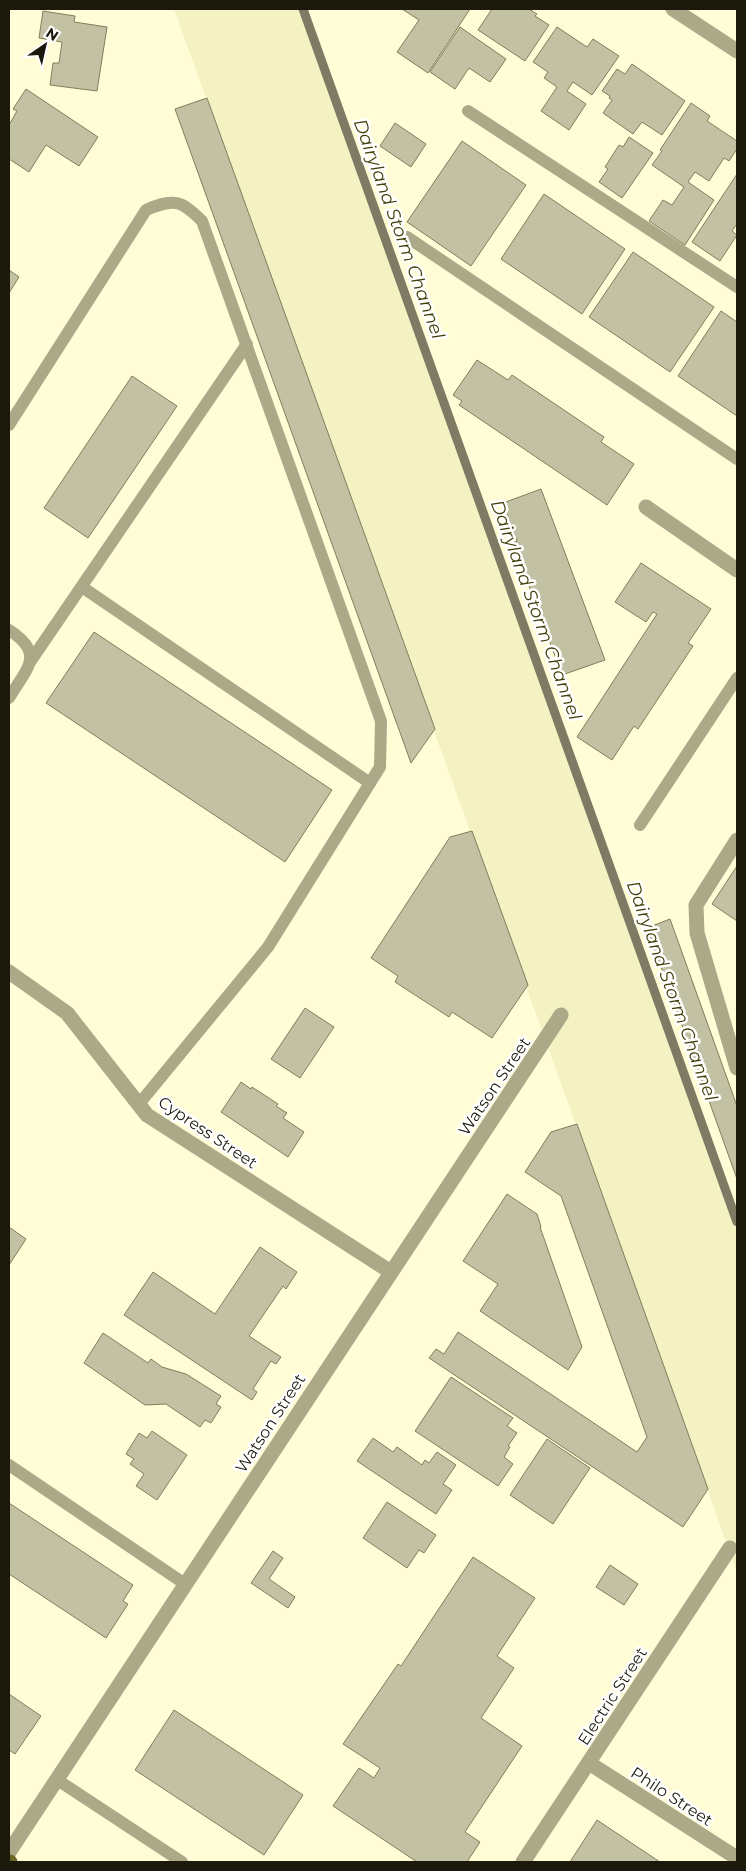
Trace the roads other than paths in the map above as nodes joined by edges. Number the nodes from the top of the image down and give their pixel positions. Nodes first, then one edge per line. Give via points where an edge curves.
1 (673, 9) edge
2 (737, 51) edge
3 (468, 111) dead end
4 (407, 237) dead end
5 (737, 287) edge
6 (247, 344) junction
7 (9, 425) edge
8 (737, 459) edge
9 (646, 507) dead end
10 (737, 570) edge
11 (82, 587) junction
12 (9, 630) edge
13 (30, 662) junction
14 (737, 678) edge
15 (9, 698) edge
16 (370, 783) junction
17 (640, 825) dead end
18 (737, 840) edge
19 (9, 972) edge
20 (562, 1015) dead end
21 (737, 1068) edge
22 (139, 1104) junction
23 (391, 1272) junction
24 (9, 1465) edge
25 (730, 1548) dead end
26 (185, 1584) junction
27 (589, 1762) junction
28 (56, 1779) junction
29 (9, 1852) edge
30 (737, 1858) edge
31 (182, 1862) edge
32 (523, 1862) edge

1 - 2 street
3 - 5 lane
4 - 8 lane
6 - 7 lane via 202,221 186,205 163,202 146,210
6 - 11 lane
6 - 16 lane via 381,722 380,767
9 - 10 street
11 - 13 lane
11 - 16 lane
12 - 13 lane via 30,650
13 - 15 lane
14 - 17 lane
16 - 22 lane via 268,947
18 - 21 street via 696,905 697,933
19 - 22 street, Cypress Street via 66,1014
20 - 23 street, Watson Street
22 - 23 street, Cypress Street via 147,1115
23 - 26 street, Watson Street
24 - 26 lane
25 - 27 street, Electric Street
26 - 28 street, Watson Street
27 - 30 street, Philo Street
27 - 32 street, Electric Street
28 - 29 street, Watson Street
28 - 31 lane

